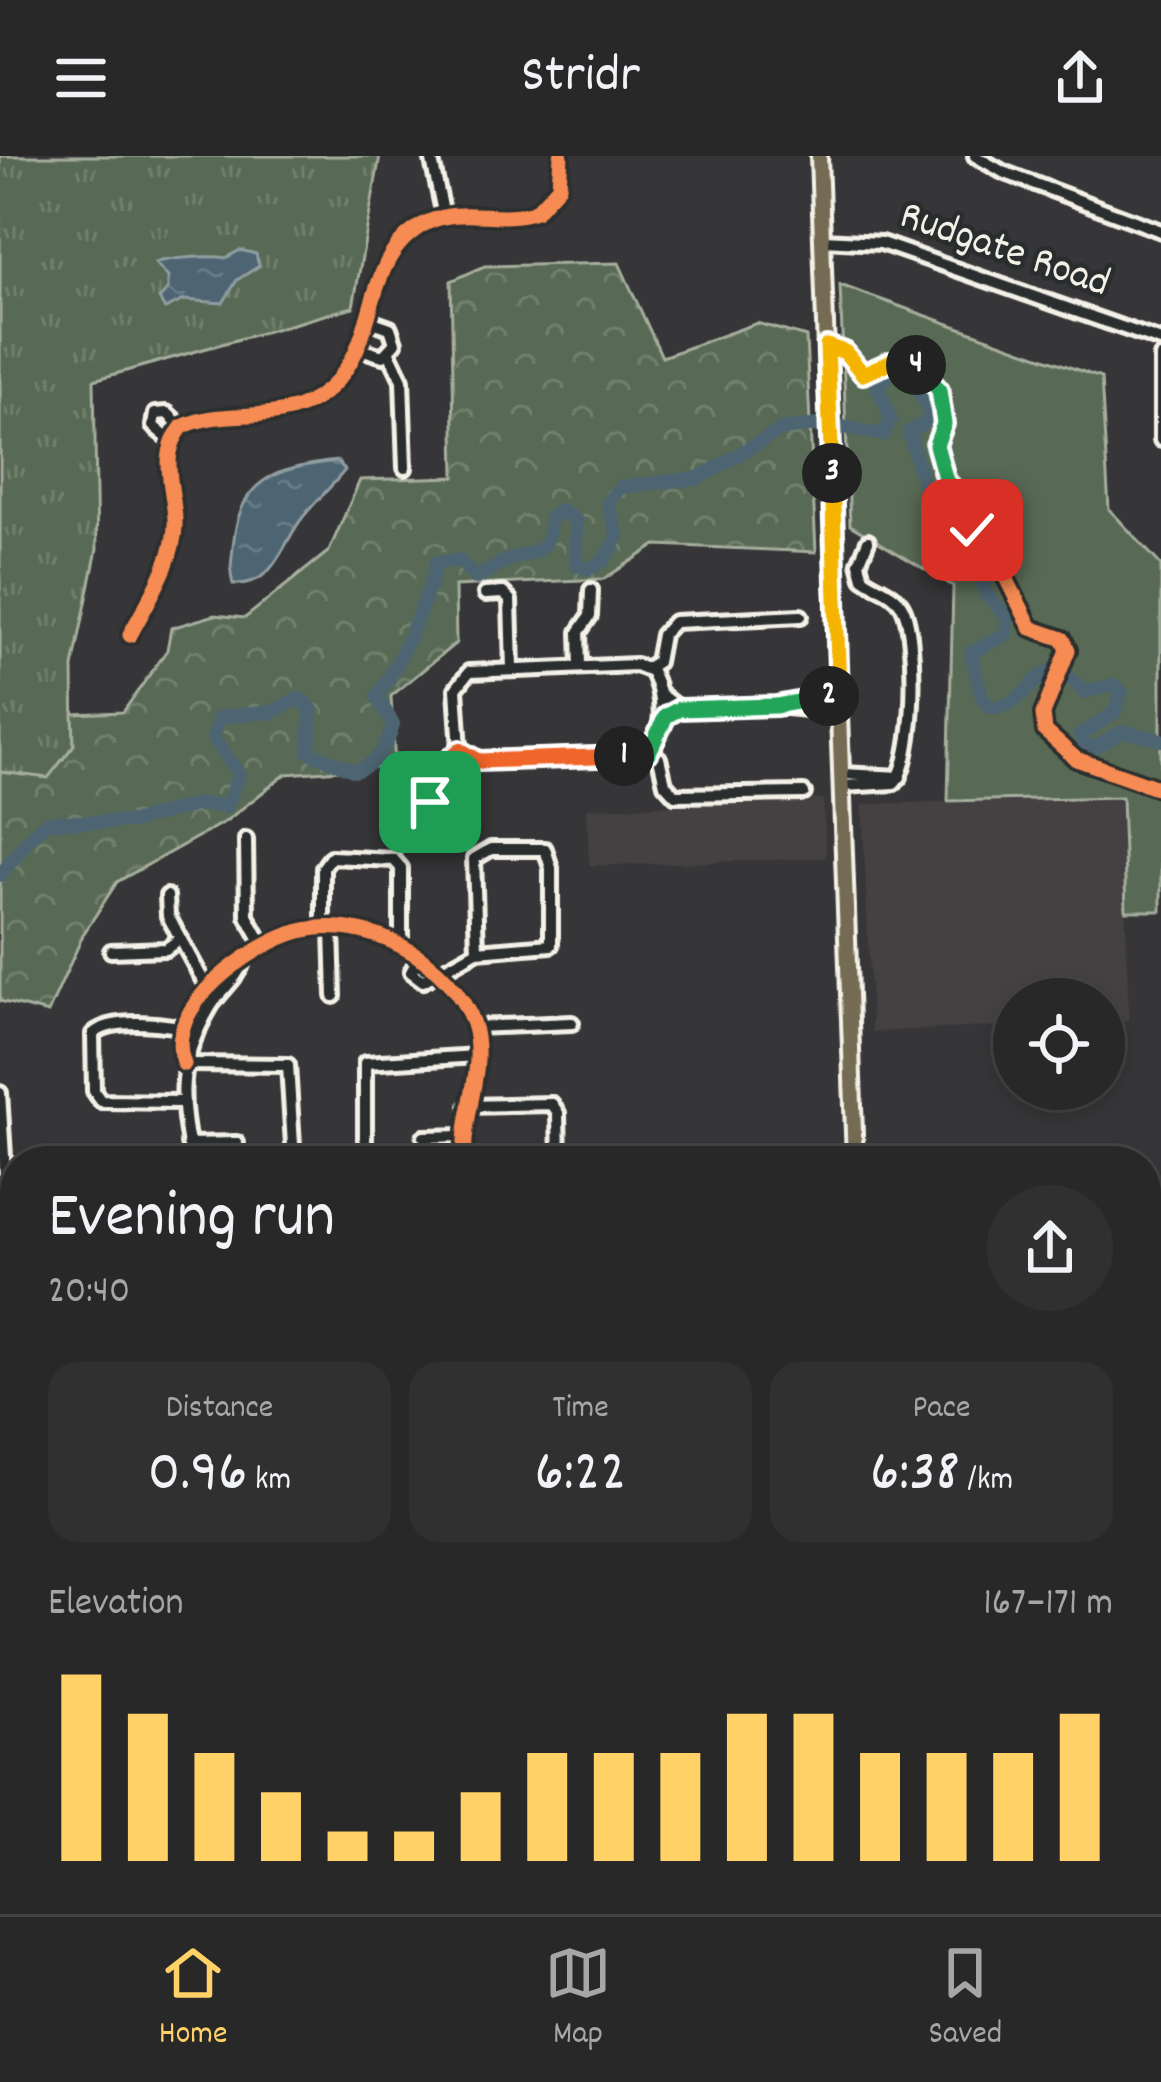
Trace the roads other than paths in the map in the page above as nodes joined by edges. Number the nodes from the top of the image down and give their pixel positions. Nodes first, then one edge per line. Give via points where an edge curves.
1 (431, 156) edge
2 (561, 156) edge
3 (819, 156) edge
4 (975, 156) edge
5 (444, 216) junction
6 (1161, 231) edge
7 (823, 240) junction
8 (370, 321) junction
9 (1161, 341) edge
10 (360, 350) junction
11 (389, 353) junction
12 (1161, 357) edge
13 (182, 427) junction
14 (1161, 440) edge
15 (171, 441) junction
16 (405, 468) dead end
17 (868, 541) dead end
18 (591, 590) dead end
19 (485, 594) dead end
20 (801, 616) dead end
21 (130, 635) dead end
22 (580, 667) junction
23 (646, 668) junction
24 (512, 669) junction
25 (658, 686) junction
26 (839, 704) junction
27 (679, 709) junction
28 (659, 730) junction
29 (460, 750) junction
30 (649, 752) junction
31 (843, 780) junction
32 (803, 793) dead end
33 (434, 797) junction
34 (398, 805) dead end
35 (452, 806) dead end
36 (246, 838) dead end
37 (167, 896) dead end
38 (328, 929) junction
39 (180, 939) junction
40 (401, 946) junction
41 (264, 947) junction
42 (111, 951) dead end
43 (477, 952) junction
44 (418, 957) junction
45 (438, 973) junction
46 (211, 995) junction
47 (334, 996) dead end
48 (572, 1023) dead end
49 (474, 1027) junction
50 (192, 1030) junction
51 (477, 1056) junction
52 (184, 1064) junction
53 (0, 1094) edge
54 (181, 1102) junction
55 (468, 1106) junction
56 (464, 1136) junction
57 (424, 1137) dead end
58 (237, 1143) dead end
59 (188, 1144) joint
60 (3, 1146) edge
61 (293, 1146) edge
62 (365, 1146) edge
63 (464, 1146) edge
64 (559, 1146) edge
65 (855, 1146) edge

1 - 5 street
2 - 5 street via 559,186 536,211
3 - 7 main road
4 - 6 street
5 - 8 street via 392,253
7 - 9 street, Rudgate Road via 881,243
7 - 26 main road
8 - 10 street
8 - 11 street via 393,331
10 - 11 street
10 - 13 street via 336,383 299,407
11 - 16 street via 402,380
12 - 14 street
13 - 15 street
13 - 15 street via 167,413 155,414 153,426
15 - 21 street via 174,538
17 - 31 street via 863,578 897,600 910,629 910,720 900,777
18 - 22 street
19 - 24 street via 510,600
20 - 23 street via 674,622
22 - 23 street
22 - 24 street
23 - 25 street
24 - 29 street via 474,670 460,679
25 - 27 street via 665,703
25 - 28 street
26 - 27 street via 804,697 776,706
26 - 31 main road
27 - 28 street
28 - 30 street
29 - 30 street via 479,761
29 - 33 street via 436,771
30 - 32 street via 675,795
31 - 65 main road
33 - 34 street
33 - 35 street
36 - 41 street via 247,916
37 - 39 street
38 - 40 street via 356,929
38 - 40 street via 323,868 331,857 394,860 401,868
38 - 41 street
38 - 47 street
39 - 42 street via 166,950
39 - 46 street
40 - 44 street
41 - 46 street via 233,963
43 - 43 street via 551,945 545,849 491,850 474,859
43 - 45 street
44 - 45 street
44 - 45 street via 414,979
45 - 49 street
46 - 50 street
48 - 49 street
49 - 51 street
50 - 52 street via 180,1049
50 - 54 street via 104,1027 92,1040 101,1101
51 - 55 street
51 - 62 street via 365,1064
52 - 54 street
52 - 61 street via 288,1065
53 - 60 street
54 - 59 street
55 - 56 street
55 - 64 street via 552,1104
56 - 57 street
56 - 63 street
58 - 59 street

